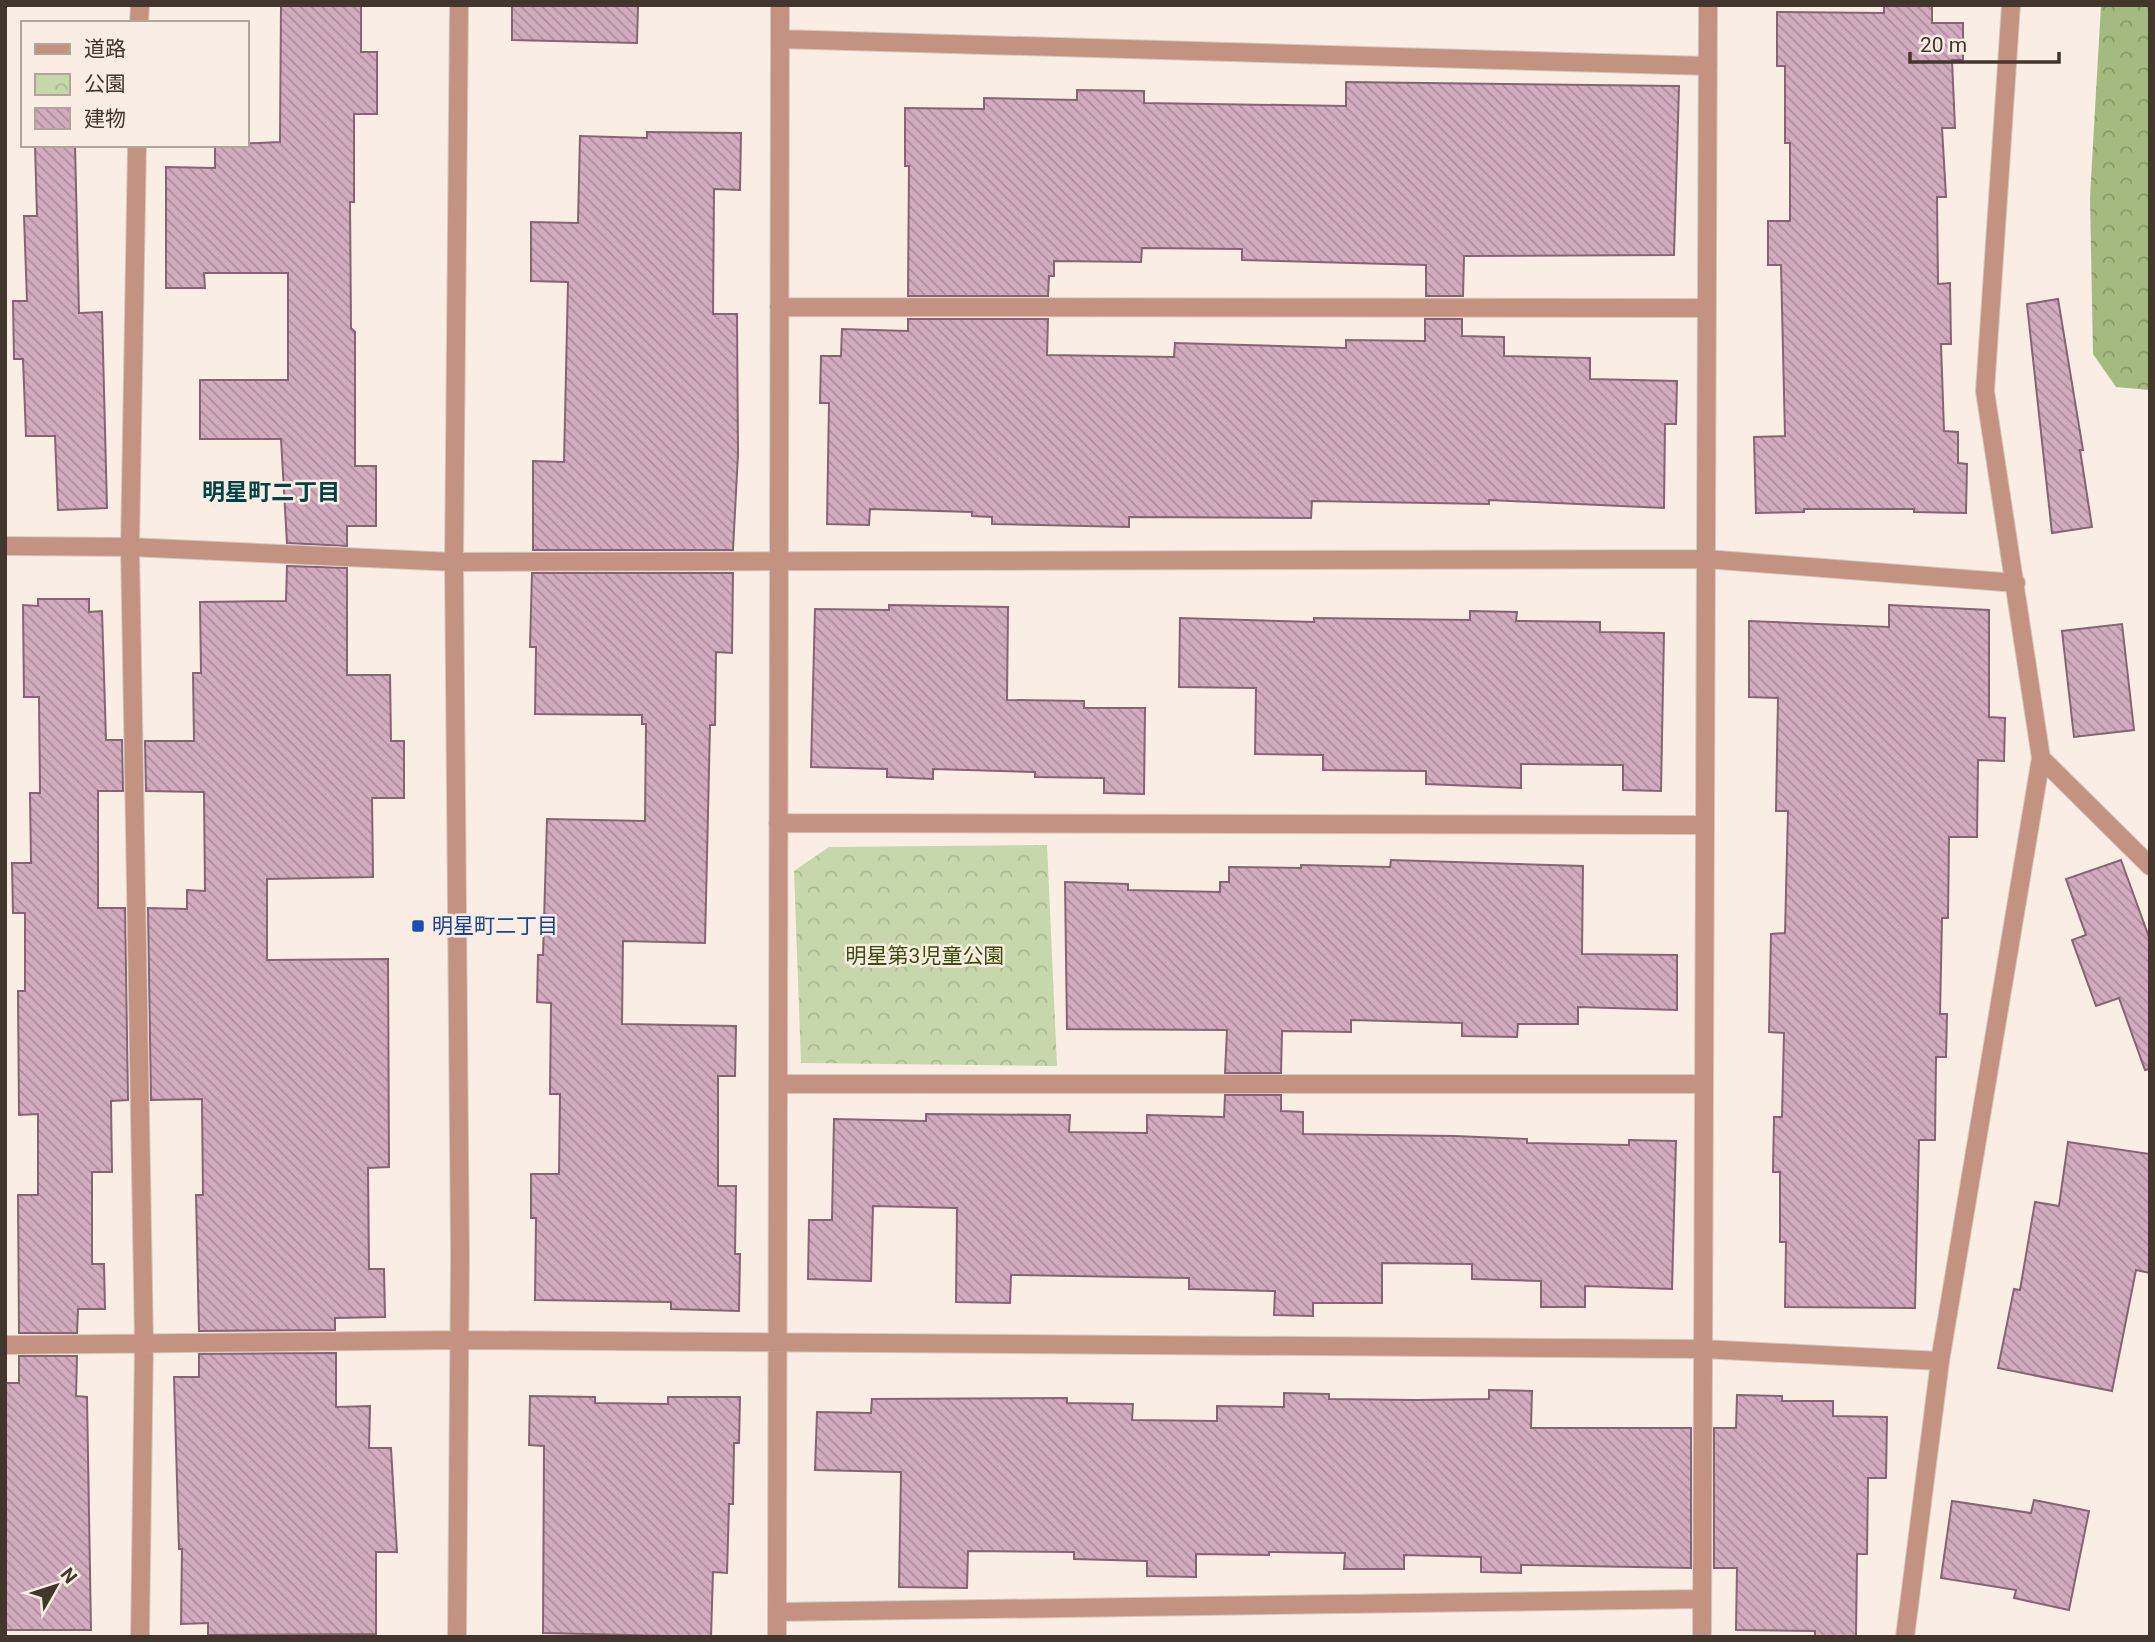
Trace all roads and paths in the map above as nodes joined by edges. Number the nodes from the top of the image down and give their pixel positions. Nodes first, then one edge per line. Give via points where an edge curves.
1 (459, 5) edge
2 (780, 5) edge
3 (1708, 5) edge
4 (2011, 5) edge
5 (780, 39) junction
6 (1708, 66) junction
7 (137, 147) edge
8 (779, 307) junction
9 (1707, 309) junction
10 (5, 546) edge
11 (130, 547) junction
12 (1706, 559) junction
13 (454, 562) junction
14 (778, 563) junction
15 (2016, 583) junction
16 (2041, 758) junction
17 (778, 823) junction
18 (1705, 825) junction
19 (2150, 866) edge
20 (778, 1084) junction
21 (1703, 1084) junction
22 (458, 1340) junction
23 (778, 1341) junction
24 (144, 1343) junction
25 (5, 1345) edge
26 (1703, 1349) junction
27 (1940, 1361) junction
28 (1702, 1599) junction
29 (777, 1612) junction
30 (140, 1637) edge
31 (457, 1637) edge
32 (777, 1637) edge
33 (1702, 1637) edge
34 (1906, 1637) edge

1 - 13 street
2 - 5 street
3 - 6 street
4 - 15 street via 1985,391
5 - 6 street
5 - 8 street
6 - 9 street
7 - 11 street
8 - 9 street
8 - 14 street
9 - 12 street
10 - 11 street
11 - 13 street
11 - 24 street
12 - 14 street
12 - 15 street
12 - 18 street
13 - 14 street
13 - 22 street
14 - 17 street
15 - 16 street
16 - 19 street
16 - 27 street
17 - 18 street
17 - 20 street
18 - 21 street
20 - 21 street
20 - 23 street
21 - 26 street
22 - 23 street
22 - 24 street
22 - 31 street
23 - 26 street
23 - 29 street
24 - 25 street
24 - 30 street
26 - 27 street
26 - 28 street
27 - 34 street
28 - 29 street
28 - 33 street
29 - 32 street

